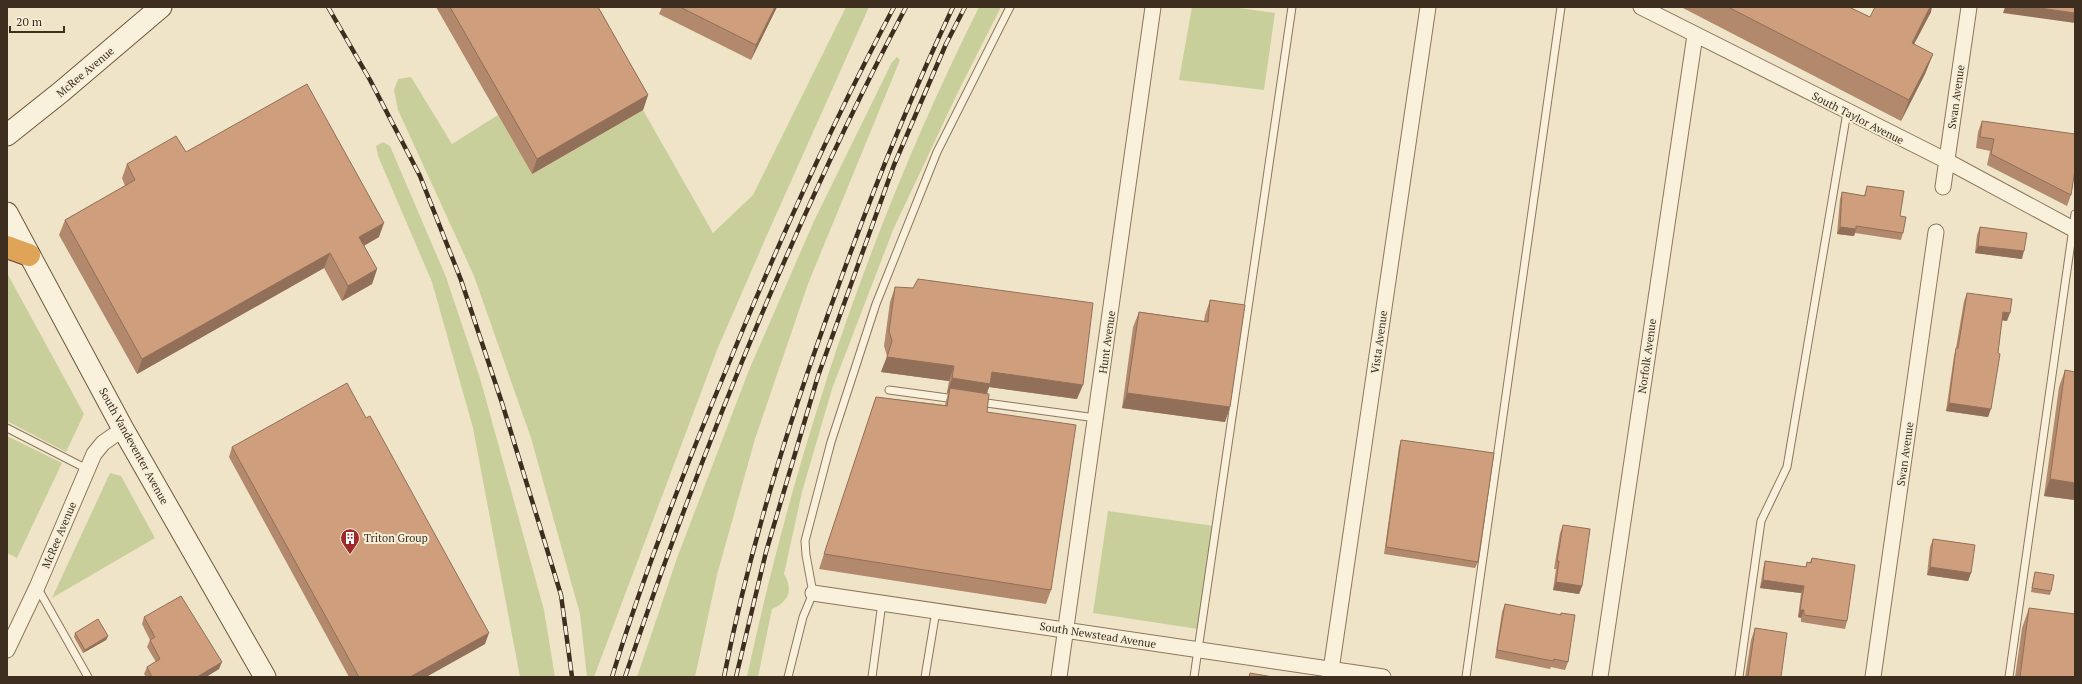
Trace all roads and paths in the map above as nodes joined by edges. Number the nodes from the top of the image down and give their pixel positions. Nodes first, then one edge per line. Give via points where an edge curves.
1 (161, 7) edge
2 (1010, 7) edge
3 (1153, 7) edge
4 (1292, 7) edge
5 (1428, 7) edge
6 (1561, 7) edge
7 (1641, 7) edge
8 (1969, 7) edge
9 (1695, 35) junction
10 (1847, 112) junction
11 (7, 135) edge
12 (1946, 162) junction
13 (1943, 187) dead end
14 (7, 213) edge
15 (2075, 214) edge
16 (2074, 230) edge
17 (1936, 232) dead end
18 (7, 247) edge
19 (29, 255) junction
20 (889, 390) dead end
21 (1096, 418) junction
22 (7, 428) edge
23 (123, 429) junction
24 (88, 469) junction
25 (37, 587) junction
26 (813, 593) junction
27 (882, 603) junction
28 (936, 610) junction
29 (1065, 629) junction
30 (7, 650) edge
31 (1197, 650) junction
32 (1331, 673) edge
33 (88, 677) edge
34 (266, 677) edge
35 (788, 677) edge
36 (872, 677) edge
37 (925, 677) edge
38 (1058, 677) edge
39 (1194, 677) edge
40 (1383, 677) edge
41 (1466, 677) edge
42 (1600, 677) edge
43 (1739, 677) edge
44 (1873, 677) edge
45 (2009, 677) edge

1 - 11 main road, McRee Avenue
2 - 26 lane via 937,152 876,304 831,442 805,541
3 - 21 street, Hunt Avenue
4 - 31 lane
5 - 32 street, Vista Avenue
6 - 41 lane
7 - 9 street, South Taylor Avenue
8 - 12 street, Swan Avenue
9 - 10 street, South Taylor Avenue
9 - 42 street, Norfolk Avenue
10 - 12 street, South Taylor Avenue
10 - 43 lane via 1787,467 1761,521
12 - 13 street, Swan Avenue
12 - 16 street, South Taylor Avenue
14 - 19 main road, South Vandeventer Avenue
15 - 16 lane
16 - 45 lane
17 - 44 street, Swan Avenue
18 - 19 highway
19 - 23 main road, South Vandeventer Avenue
20 - 21 lane
21 - 29 street, Hunt Avenue
22 - 24 lane
23 - 24 street, McRee Avenue via 103,443 94,454
23 - 34 main road, South Vandeventer Avenue
24 - 25 street, McRee Avenue
25 - 30 street, McRee Avenue
25 - 33 lane
26 - 27 street, South Newstead Avenue
26 - 35 lane via 803,617
27 - 28 street, South Newstead Avenue
27 - 36 lane
28 - 29 street, South Newstead Avenue
28 - 37 lane
29 - 31 street, South Newstead Avenue
29 - 38 street, Hunt Avenue
31 - 32 street, South Newstead Avenue
31 - 39 lane
32 - 40 street, South Newstead Avenue

